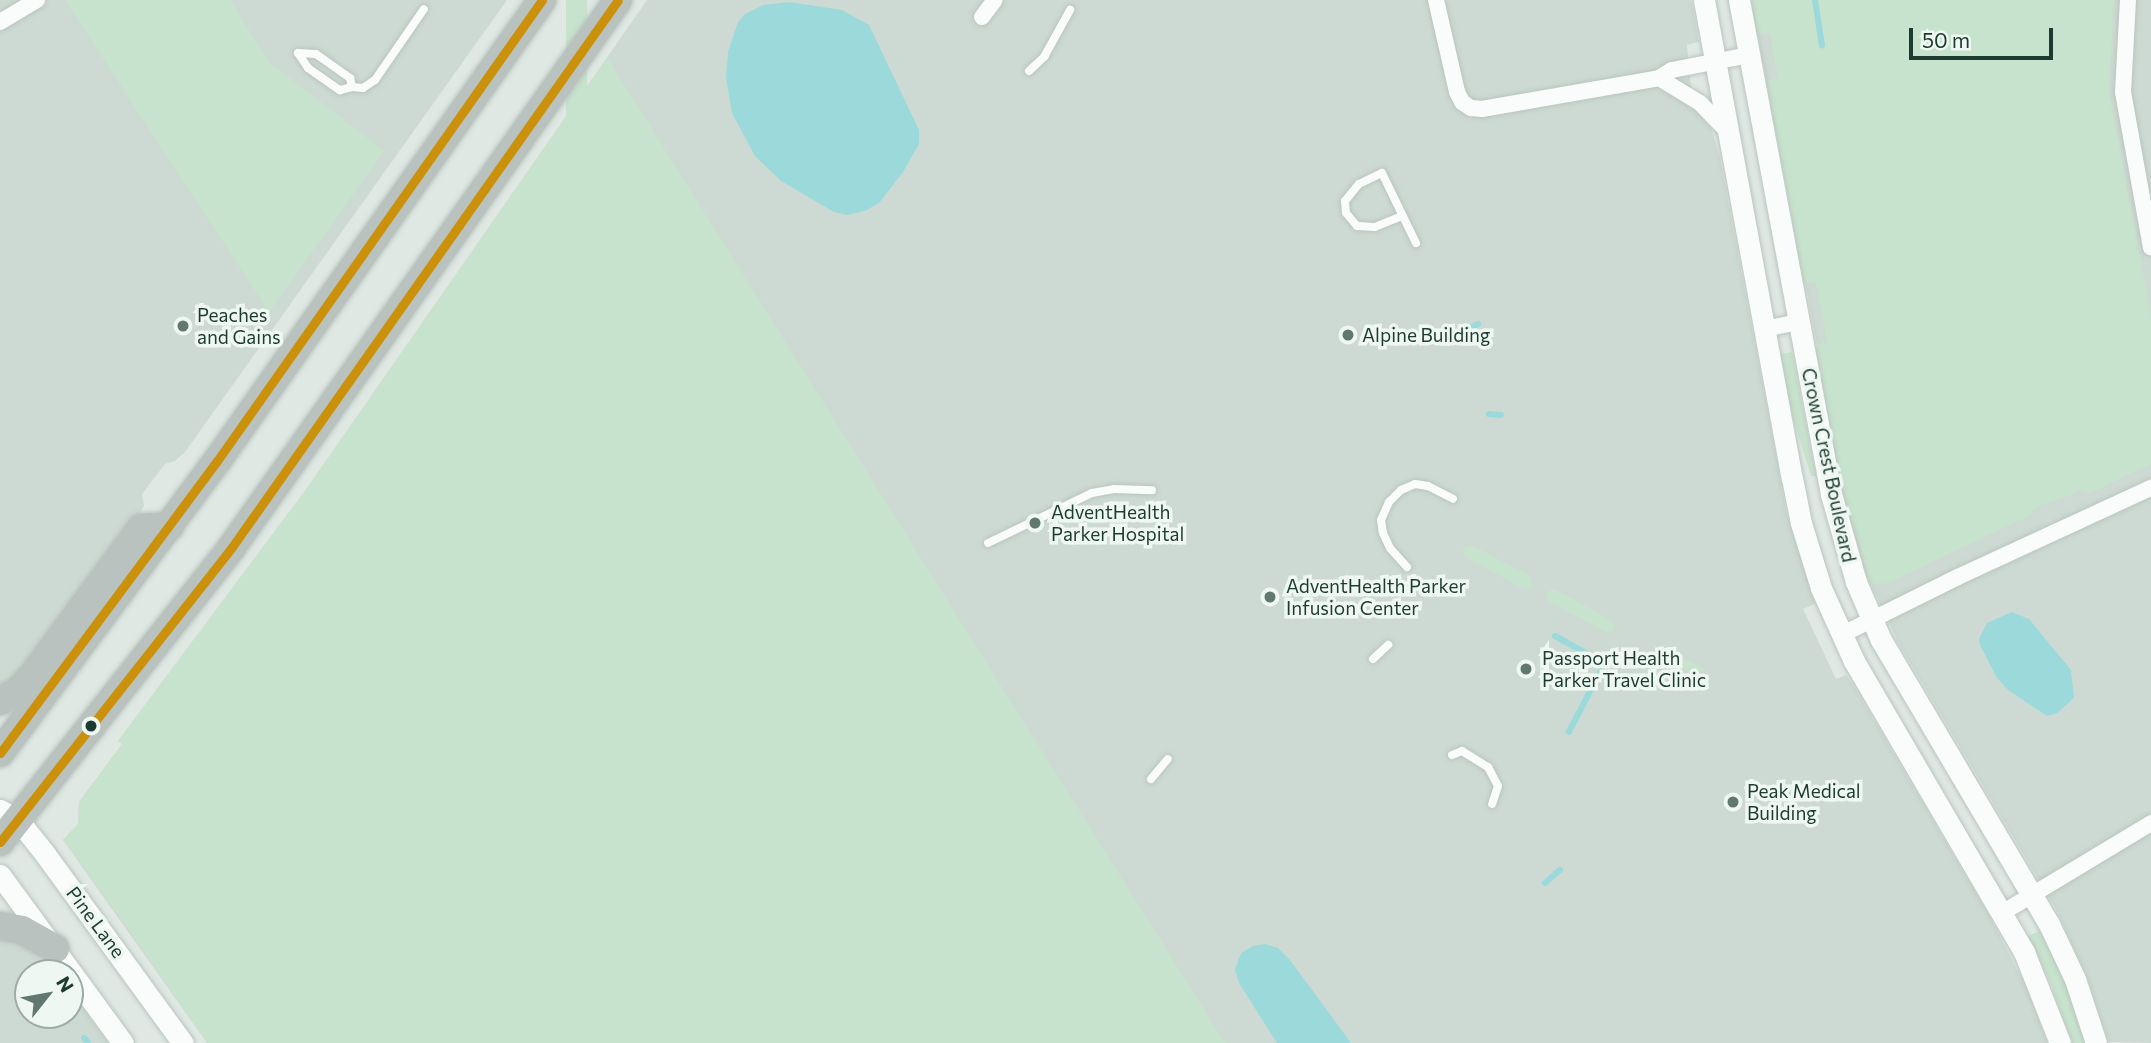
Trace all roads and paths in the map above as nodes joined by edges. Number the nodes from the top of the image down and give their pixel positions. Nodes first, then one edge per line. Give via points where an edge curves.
1 (542, 0) edge
2 (618, 0) edge
3 (995, 0) edge
4 (1436, 0) edge
5 (1704, 0) edge
6 (1739, 0) edge
7 (2128, 0) edge
8 (33, 1) edge
9 (424, 9) dead end
10 (1070, 10) dead end
11 (982, 18) dead end
12 (0, 22) edge
13 (1749, 55) junction
14 (1715, 61) junction
15 (1029, 71) dead end
16 (1659, 78) junction
17 (352, 87) junction
18 (1728, 132) junction
19 (1402, 216) junction
20 (1416, 243) dead end
21 (2151, 247) edge
22 (1799, 322) junction
23 (1765, 329) junction
24 (2151, 488) edge
25 (1152, 490) dead end
26 (1453, 499) dead end
27 (170, 526) junction
28 (988, 543) dead end
29 (1407, 567) dead end
30 (1871, 620) junction
31 (1841, 635) junction
32 (1388, 645) dead end
33 (1373, 659) dead end
34 (0, 701) edge
35 (0, 753) edge
36 (1452, 755) dead end
37 (1168, 759) dead end
38 (1151, 779) dead end
39 (1492, 804) dead end
40 (9, 815) edge
41 (2151, 823) edge
42 (0, 842) edge
43 (0, 875) edge
44 (2032, 894) junction
45 (2002, 913) junction
46 (0, 926) edge
47 (55, 948) junction
48 (123, 1043) edge
49 (183, 1043) edge
50 (2060, 1043) edge
51 (2096, 1043) edge

1 - 27 highway
2 - 40 highway via 232,547
3 - 11 street
4 - 16 street via 1457,92 1471,108
5 - 14 main road, Crown Crest Boulevard
6 - 13 main road, Crown Crest Boulevard
7 - 21 street via 2123,92
8 - 12 street
9 - 17 lane via 375,80 363,89
10 - 15 lane via 1044,57
13 - 14 street
13 - 22 main road, Crown Crest Boulevard
14 - 16 street via 1672,70
14 - 18 main road, Crown Crest Boulevard
16 - 18 street via 1700,103
17 - 17 lane via 340,90 308,68 298,53 316,54 350,78
18 - 23 main road, Crown Crest Boulevard
19 - 19 lane via 1382,173 1347,196 1346,213 1353,223 1365,228
19 - 20 lane
22 - 23 street
22 - 30 main road, Crown Crest Boulevard via 1836,517
23 - 31 main road, Crown Crest Boulevard via 1801,523
24 - 30 street
25 - 28 lane via 1092,493
26 - 29 lane via 1415,484 1389,502 1381,520 1382,533
27 - 34 highway via 141,528 32,676
27 - 35 highway
30 - 31 street
30 - 44 main road, Crown Crest Boulevard
31 - 45 main road, Crown Crest Boulevard
32 - 33 lane
36 - 39 lane via 1462,751 1488,767 1498,786
37 - 38 lane
40 - 42 highway
40 - 49 main road, Pine Lane
41 - 44 street
43 - 47 main road
44 - 45 street
44 - 51 main road, Crown Crest Boulevard via 2069,966
45 - 50 main road, Crown Crest Boulevard via 2034,973
46 - 47 highway via 22,930
47 - 48 main road

